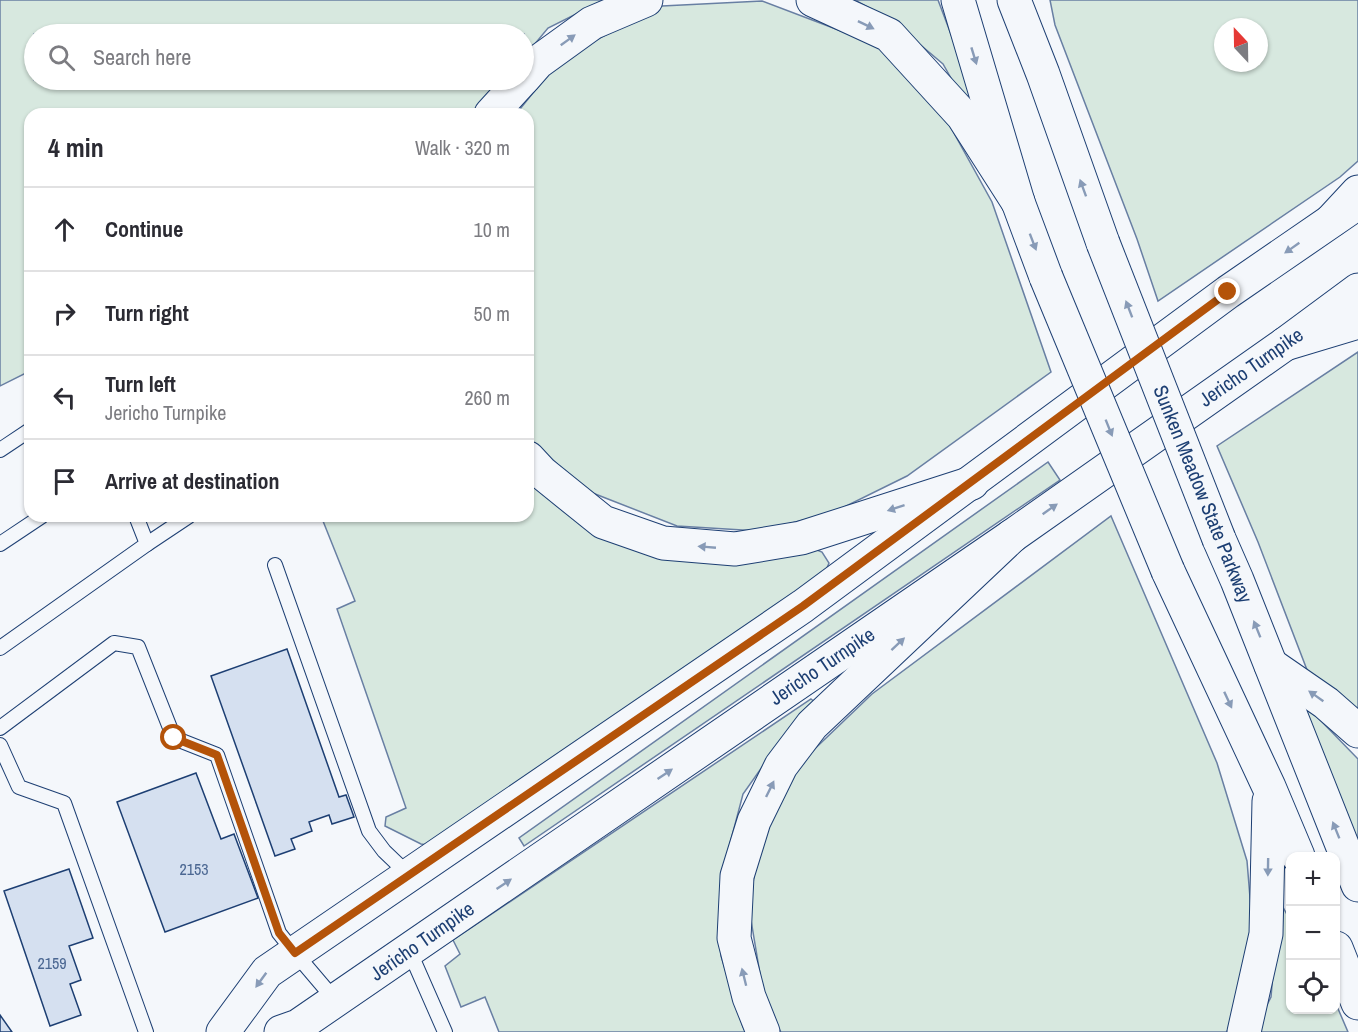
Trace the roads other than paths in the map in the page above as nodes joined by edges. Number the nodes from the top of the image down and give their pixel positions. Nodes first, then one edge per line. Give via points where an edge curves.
1 (646, 0) edge
2 (813, 0) edge
3 (958, 0) edge
4 (1014, 0) edge
5 (1031, 0) edge
6 (534, 67) edge
7 (1043, 74) junction
8 (513, 90) edge
9 (496, 108) edge
10 (1358, 192) edge
11 (1018, 202) junction
12 (1345, 212) edge
13 (1358, 290) edge
14 (1358, 322) edge
15 (1285, 344) junction
16 (24, 434) edge
17 (0, 450) edge
18 (534, 464) edge
19 (972, 483) junction
20 (33, 522) edge
21 (138, 522) edge
22 (180, 522) edge
23 (1012, 536) junction
24 (0, 544) edge
25 (147, 544) junction
26 (275, 565) dead end
27 (0, 648) edge
28 (1271, 664) junction
29 (0, 728) edge
30 (1358, 731) edge
31 (0, 745) edge
32 (1269, 788) junction
33 (1296, 852) edge
34 (409, 875) junction
35 (1358, 885) edge
36 (409, 950) junction
37 (295, 953) junction
38 (1340, 960) edge
39 (336, 1000) junction
40 (1358, 1002) edge
41 (146, 1032) edge
42 (223, 1032) edge
43 (281, 1032) edge
44 (445, 1032) edge
45 (763, 1032) edge
46 (1244, 1032) edge

6 -> 1 main road via 592,22
2 -> 11 main road via 889,35 963,116
3 -> 11 main road
4 - 7 main road, Sunken Meadow State Parkway
5 - 7 main road
28 -> 7 main road, Sunken Meadow State Parkway, bridge via 1103,243
8 - 9 main road
10 - 12 main road
11 -> 32 main road, bridge via 1168,571
12 -> 19 main road via 1228,292
13 - 15 main road, Jericho Turnpike
14 - 15 main road
23 -> 15 main road, Jericho Turnpike
16 - 17 lane
19 -> 18 main road via 801,538 735,549 663,543 603,522
19 - 34 main road via 803,606
20 - 24 lane
21 - 25 lane
22 - 25 lane
36 -> 23 main road, Jericho Turnpike
45 -> 23 main road via 749,997 734,938 737,876 754,821 781,766 812,725
25 - 27 lane
26 - 34 lane via 369,831
30 -> 28 main road
35 -> 28 main road, Sunken Meadow State Parkway
29 - 37 lane via 114,643 138,647 174,738 217,755 279,933
31 - 41 lane via 19,787 64,803
32 - 33 main road
32 -> 46 main road via 1266,934
34 - 37 main road
36 - 39 main road, Jericho Turnpike
36 - 44 lane
37 - 39 lane
37 -> 42 main road via 267,972
38 - 40 main road
39 - 43 main road, Jericho Turnpike via 298,1026

